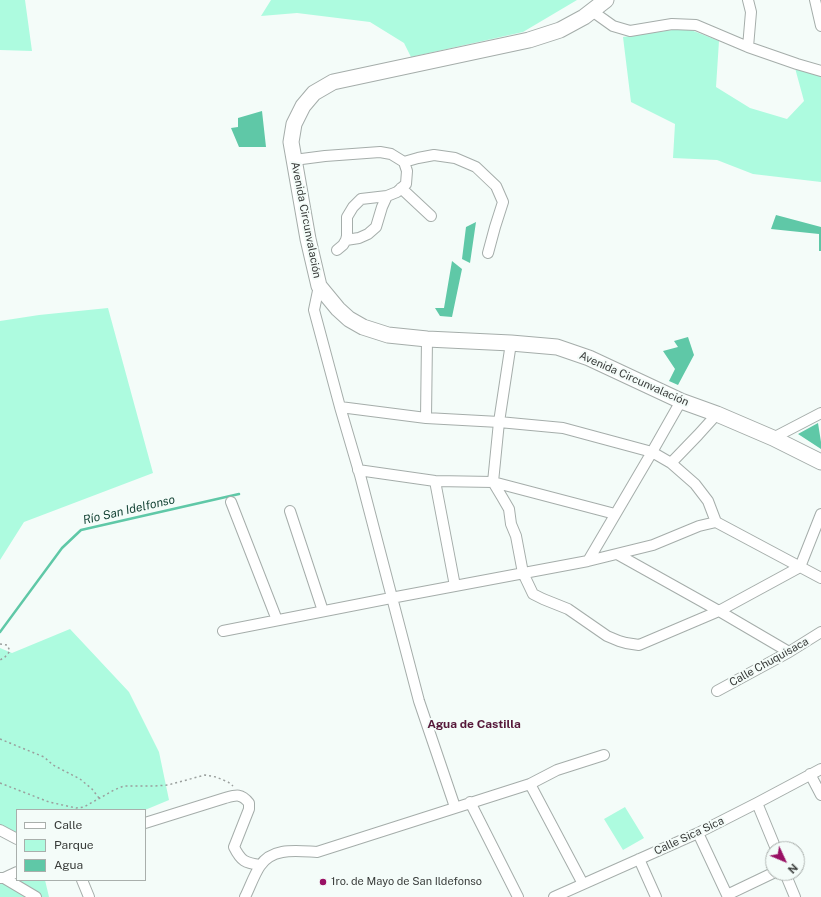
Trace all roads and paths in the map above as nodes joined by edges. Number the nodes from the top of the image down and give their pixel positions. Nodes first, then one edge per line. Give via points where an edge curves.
1 (606, 0) edge
2 (748, 0) edge
3 (815, 0) edge
4 (592, 11) junction
5 (821, 26) edge
6 (748, 47) junction
7 (821, 71) edge
8 (294, 160) junction
9 (404, 162) junction
10 (401, 188) junction
11 (387, 196) junction
12 (431, 216) dead end
13 (346, 240) junction
14 (337, 250) dead end
15 (488, 253) dead end
16 (319, 286) junction
17 (428, 339) junction
18 (511, 343) junction
19 (681, 401) junction
20 (340, 407) junction
21 (821, 413) edge
22 (717, 414) junction
23 (426, 418) junction
24 (500, 422) junction
25 (773, 438) junction
26 (652, 452) junction
27 (821, 462) edge
28 (671, 463) junction
29 (358, 470) junction
30 (435, 481) junction
31 (493, 482) junction
32 (231, 502) dead end
33 (290, 510) dead end
34 (615, 514) junction
35 (821, 514) edge
36 (716, 522) junction
37 (617, 554) junction
38 (588, 561) junction
39 (800, 567) junction
40 (523, 573) junction
41 (821, 578) edge
42 (455, 586) junction
43 (391, 598) junction
44 (324, 611) junction
45 (719, 611) junction
46 (277, 620) junction
47 (223, 631) dead end
48 (821, 632) edge
49 (0, 644) edge
50 (789, 652) junction
51 (0, 660) edge
52 (717, 691) dead end
53 (0, 740) edge
54 (604, 755) dead end
55 (821, 768) edge
56 (810, 774) junction
57 (0, 783) edge
58 (530, 784) junction
59 (821, 795) edge
60 (244, 797) junction
61 (99, 798) junction
62 (470, 802) junction
63 (757, 803) junction
64 (455, 807) junction
65 (146, 823) edge
66 (0, 830) edge
67 (698, 832) junction
68 (16, 838) edge
69 (773, 841) edge
70 (639, 859) junction
71 (260, 865) junction
72 (16, 872) edge
73 (765, 877) edge
74 (2, 878) edge
75 (82, 881) edge
76 (788, 881) edge
77 (582, 884) junction
78 (727, 896) edge
79 (36, 897) edge
80 (89, 897) edge
81 (245, 897) edge
82 (518, 897) edge
83 (554, 897) edge
84 (656, 897) edge
85 (795, 897) edge

1 - 4 highway, Avenida Circunvalación
2 - 6 street via 751,12
3 - 5 street
4 - 6 street via 613,26 630,30 672,24 696,25
4 - 8 highway, Avenida Circunvalación via 560,30 529,40 333,82 314,93 303,106 294,124 291,142
6 - 7 street
8 - 9 street via 380,152
8 - 16 highway, Avenida Circunvalación
9 - 10 street via 407,171 406,184
9 - 15 street via 434,155 455,158 476,167 496,186 503,202
10 - 11 street
10 - 12 street
11 - 13 street via 376,228 359,238
11 - 13 street via 361,199 353,207 347,217
13 - 14 street
16 - 17 highway, Avenida Circunvalación via 338,309 362,327 388,335
16 - 20 street via 314,310
17 - 18 highway, Avenida Circunvalación
17 - 23 street
18 - 19 highway, Avenida Circunvalación via 557,347 590,358
18 - 24 street
19 - 22 highway, Avenida Circunvalación
19 - 26 street
20 - 23 street
20 - 29 street
21 - 25 street
22 - 25 highway, Avenida Circunvalación
22 - 28 street
23 - 24 street
24 - 26 street via 563,428
24 - 31 street
25 - 27 highway, Avenida Circunvalación
26 - 28 street
26 - 34 street
28 - 36 street via 695,484 708,502
29 - 30 street
29 - 43 street
30 - 31 street
30 - 42 street
31 - 34 street
31 - 40 street via 509,509
32 - 46 street
33 - 44 street
34 - 38 street
35 - 39 street
36 - 37 street via 653,545
36 - 39 street
37 - 38 street
37 - 45 street
38 - 40 street
39 - 41 street
39 - 45 street
40 - 42 street
40 - 45 street via 533,594 568,609 606,636 626,643 639,645
42 - 43 street
43 - 44 street
43 - 64 street via 419,701
44 - 46 street
45 - 50 street
46 - 47 street
48 - 50 street, Calle Chuquisaca
49 - 51 path via 7,645 10,651
50 - 52 street, Calle Chuquisaca
53 - 61 path via 44,757 80,779
54 - 58 street via 557,770
55 - 56 street, Calle Sica Sica
56 - 59 street
56 - 63 street, Calle Sica Sica
57 - 61 path via 49,802 76,808 84,807
58 - 62 street
58 - 77 street
60 - 61 path via 228,782 205,775 168,785 124,786
60 - 65 street via 236,795
60 - 71 street via 249,803 249,809 234,847 238,856 247,863
62 - 64 street
62 - 82 street
63 - 67 street, Calle Sica Sica
63 - 69 street
64 - 71 street via 317,852 281,851 269,856
66 - 68 street
67 - 70 street, Calle Sica Sica
67 - 78 street
70 - 77 street, Calle Sica Sica
70 - 84 street
71 - 81 street
72 - 74 street
73 - 78 street
74 - 79 street
75 - 80 street
76 - 85 street
77 - 83 street, Calle Sica Sica

